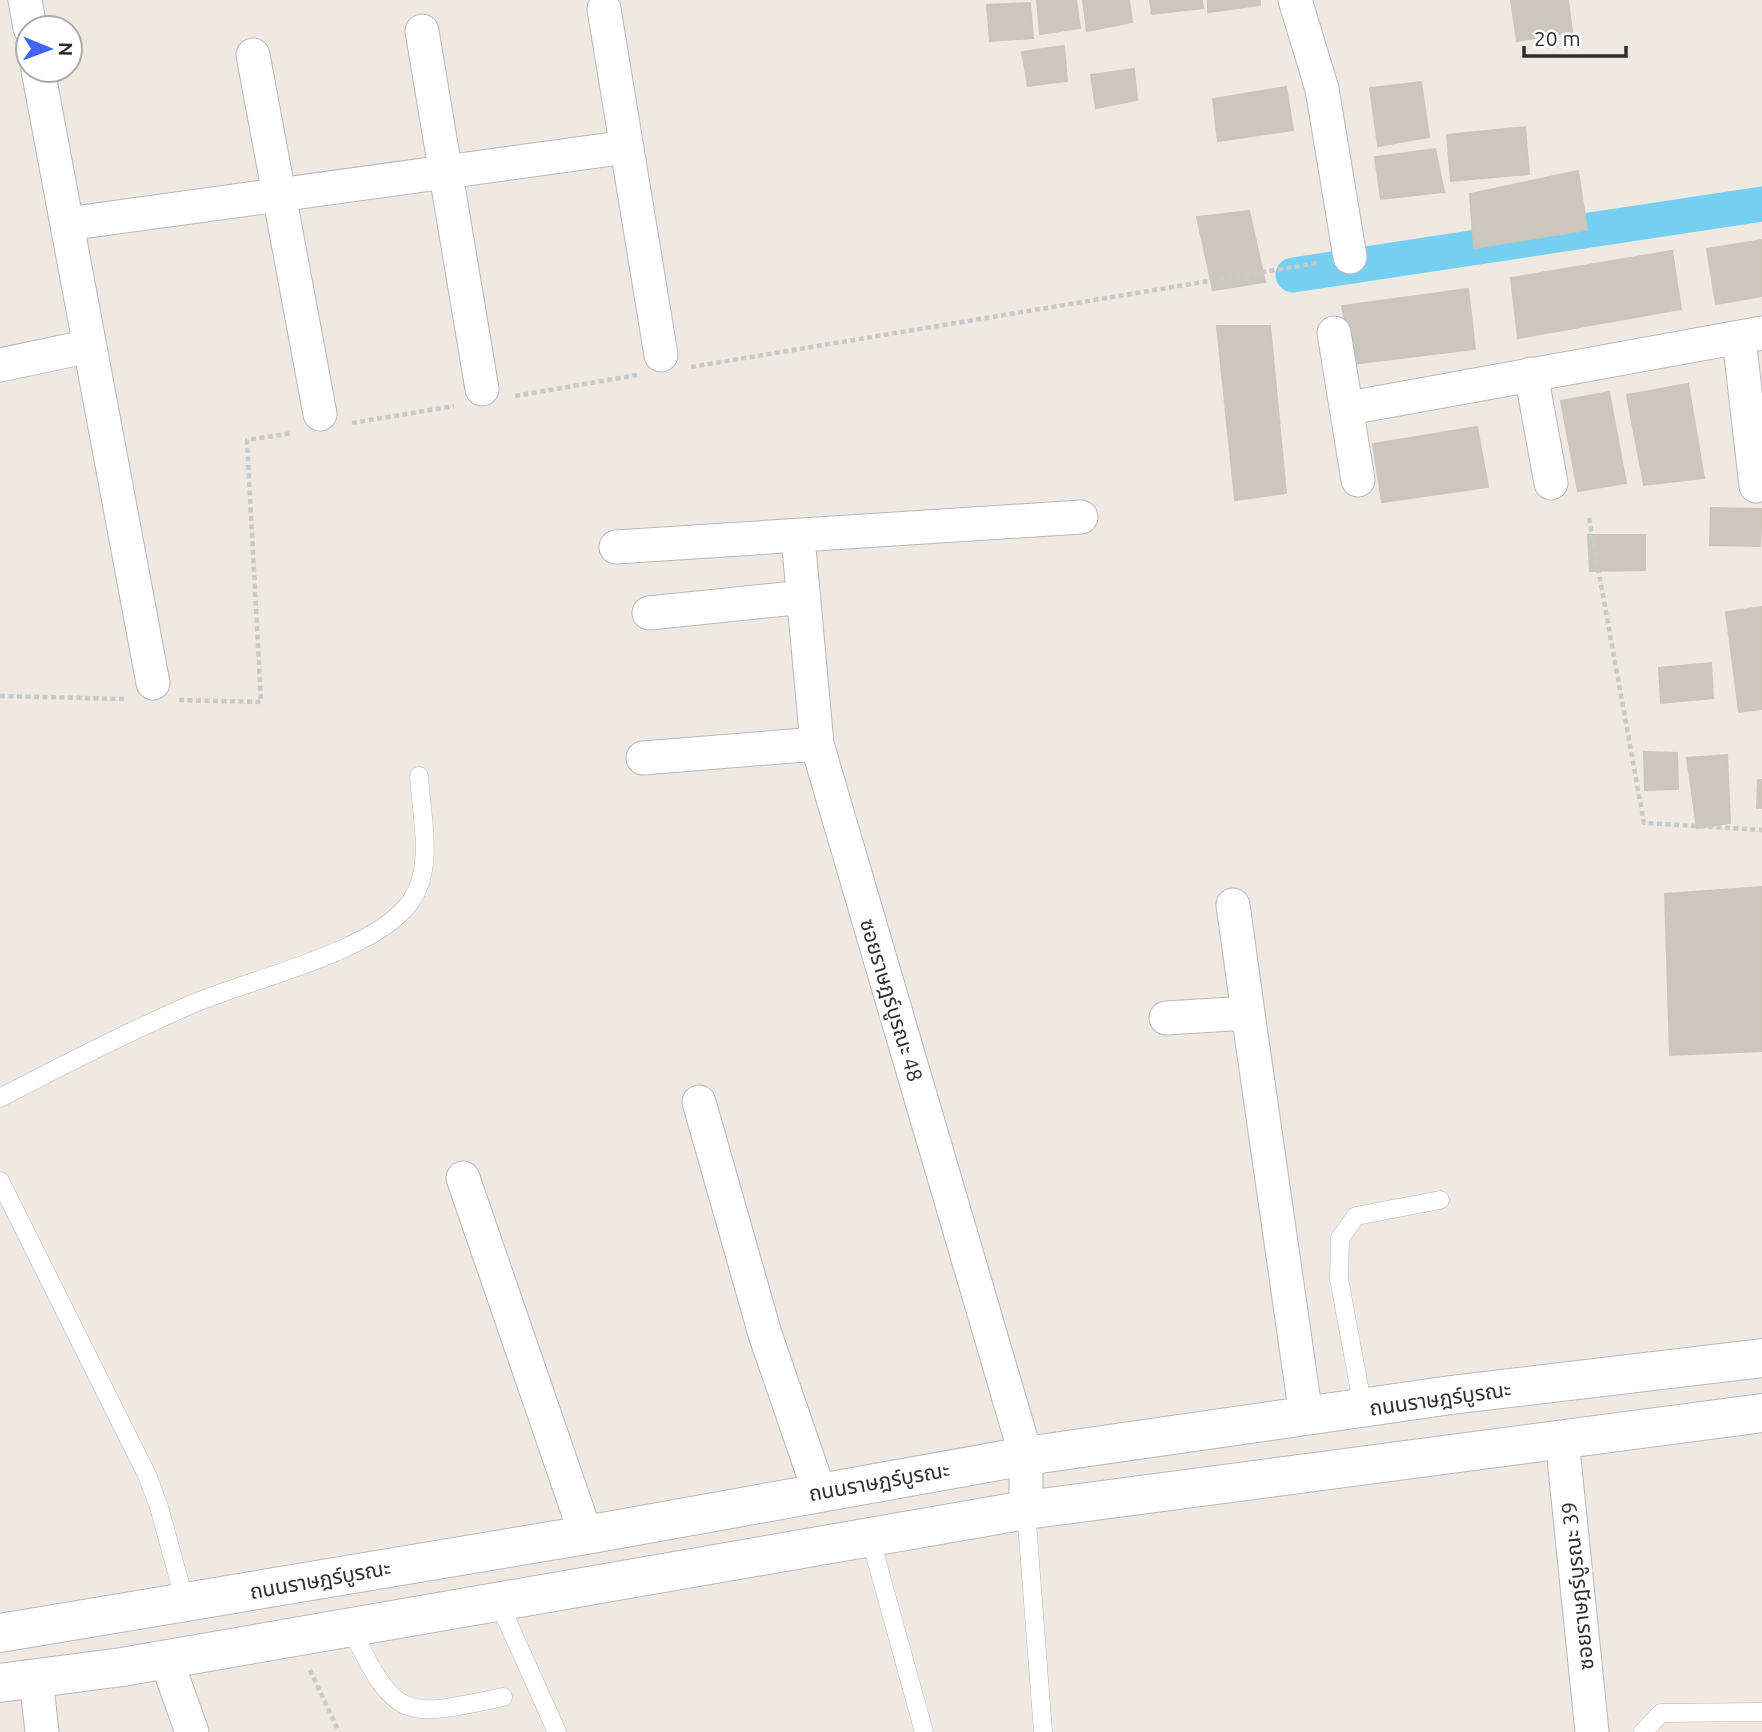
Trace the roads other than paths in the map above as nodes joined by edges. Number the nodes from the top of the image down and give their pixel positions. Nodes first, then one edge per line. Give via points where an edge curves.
1 (1295, 0) edge
2 (604, 9) dead end
3 (422, 31) dead end
4 (253, 55) dead end
5 (41, 84) edge
6 (627, 147) junction
7 (446, 172) junction
8 (279, 195) junction
9 (67, 224) junction
10 (1350, 257) road end
11 (1334, 333) dead end
12 (1751, 335) edge
13 (90, 346) junction
14 (0, 365) edge
15 (665, 365) road end
16 (1531, 374) junction
17 (486, 397) road end
18 (1349, 408) junction
19 (322, 423) road end
20 (1359, 480) dead end
21 (1552, 483) dead end
22 (1756, 486) dead end
23 (1080, 517) dead end
24 (798, 537) junction
25 (616, 547) dead end
26 (804, 597) junction
27 (649, 613) dead end
28 (152, 694) road end
29 (817, 744) junction
30 (643, 758) dead end
31 (419, 776) dead end
32 (1233, 905) dead end
33 (1248, 1013) junction
34 (1166, 1018) dead end
35 (0, 1098) edge
36 (699, 1102) dead end
37 (463, 1178) dead end
38 (0, 1181) edge
39 (1440, 1200) dead end
40 (1762, 1358) edge
41 (1363, 1408) junction
42 (1762, 1413) edge
43 (1306, 1416) junction
44 (1562, 1439) junction
45 (1120, 1442) junction
46 (1026, 1456) junction
47 (932, 1471) junction
48 (819, 1491) junction
49 (1127, 1497) junction
50 (1026, 1510) junction
51 (942, 1525) junction
52 (586, 1535) junction
53 (870, 1538) junction
54 (185, 1602) junction
55 (499, 1603) junction
56 (112, 1613) junction
57 (351, 1628) junction
58 (0, 1633) edge
59 (166, 1659) junction
60 (122, 1667) junction
61 (18, 1680) edge
62 (503, 1698) dead end
63 (1762, 1712) edge
64 (41, 1732) edge
65 (192, 1732) edge
66 (557, 1732) edge
67 (925, 1732) edge
68 (1042, 1732) edge
69 (1592, 1732) edge
70 (1643, 1732) edge

1 - 10 street via 1322,89
2 - 6 street
3 - 7 street
4 - 8 street
5 - 9 street
6 - 7 street
6 - 15 street
7 - 8 street
7 - 17 street
8 - 9 street
8 - 19 street
9 - 13 street
11 - 18 street
12 - 16 street
12 - 22 street
13 - 14 street
13 - 28 street
16 - 18 street
16 - 21 street
18 - 20 street
23 - 24 street
24 - 25 street
24 - 26 street, ซอยราษฎร์บูรณะ 48
26 - 27 street
26 - 29 street, ซอยราษฎร์บูรณะ 48
29 - 30 street
29 - 46 street, ซอยราษฎร์บูรณะ 48
31 - 35 lane via 425,866 412,899 392,922 352,944 195,1003 108,1042
32 - 33 street
33 - 34 street
33 - 43 street
36 - 48 street via 765,1334
37 - 52 street
38 - 54 lane via 147,1475
39 - 41 lane via 1356,1216 1340,1238 1339,1279
40 - 41 main road, ถนนราษฎร์บูรณะ
41 - 43 main road, ถนนราษฎร์บูรณะ
42 - 44 main road
43 - 45 main road, ถนนราษฎร์บูรณะ
44 - 49 main road
44 - 69 street, ซอยราษฎร์บูรณะ 39
45 - 46 main road, ถนนราษฎร์บูรณะ
45 - 49 main road
46 - 47 main road, ถนนราษฎร์บูรณะ
46 - 50 street, ซอยราษฎร์บูรณะ 48
47 - 48 main road, ถนนราษฎร์บูรณะ
47 - 51 main road
48 - 52 main road, ถนนราษฎร์บูรณะ
49 - 50 main road
50 - 51 main road
50 - 68 lane
51 - 53 main road
52 - 54 main road, ถนนราษฎร์บูรณะ
53 - 55 main road
53 - 67 lane
54 - 56 main road, ถนนราษฎร์บูรณะ
55 - 57 main road
55 - 66 lane
56 - 58 main road, ถนนราษฎร์บูรณะ
56 - 60 main road
57 - 59 main road
57 - 62 lane via 376,1679 408,1708 441,1711
59 - 60 main road
59 - 65 street
60 - 61 main road
61 - 64 street
63 - 70 lane via 1661,1713

